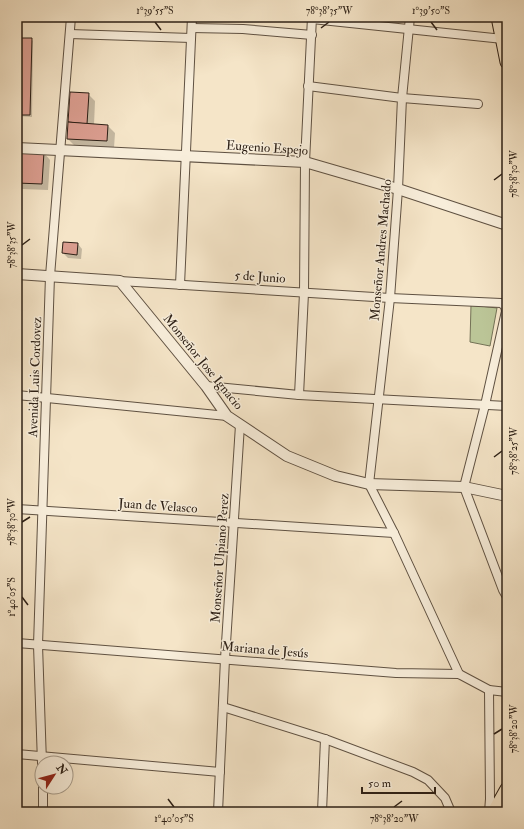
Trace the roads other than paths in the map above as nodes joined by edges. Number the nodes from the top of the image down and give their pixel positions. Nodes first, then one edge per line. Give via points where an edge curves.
1 (70, 17) edge
2 (192, 17) edge
3 (410, 17) edge
4 (498, 17) edge
5 (312, 18) edge
6 (192, 28) junction
7 (409, 29) junction
8 (70, 34) junction
9 (312, 35) junction
10 (191, 38) junction
11 (503, 39) junction
12 (507, 62) edge
13 (308, 86) junction
14 (402, 98) junction
15 (478, 104) dead end
16 (17, 148) edge
17 (61, 150) junction
18 (186, 156) junction
19 (305, 162) junction
20 (398, 189) junction
21 (507, 225) edge
22 (17, 274) edge
23 (50, 276) junction
24 (120, 281) junction
25 (180, 285) junction
26 (304, 293) junction
27 (390, 298) junction
28 (206, 386) junction
29 (17, 395) edge
30 (299, 395) junction
31 (47, 397) junction
32 (378, 399) junction
33 (485, 405) junction
34 (507, 406) edge
35 (227, 416) junction
36 (240, 425) junction
37 (369, 484) junction
38 (464, 487) junction
39 (507, 496) edge
40 (17, 509) edge
41 (43, 511) junction
42 (234, 523) junction
43 (394, 533) junction
44 (507, 597) edge
45 (17, 643) edge
46 (38, 645) junction
47 (225, 659) junction
48 (459, 674) junction
49 (489, 690) junction
50 (507, 692) edge
51 (223, 707) junction
52 (325, 739) junction
53 (17, 754) edge
54 (42, 755) edge
55 (34, 758) edge
56 (74, 762) edge
57 (220, 772) junction
58 (507, 789) edge
59 (43, 795) edge
60 (497, 810) edge
61 (43, 812) edge
62 (218, 812) edge
63 (322, 812) edge
64 (451, 812) edge

1 - 8 street, Avenida Luis Cordovez
2 - 6 street
3 - 7 street, Monseñor Andres Machado
4 - 11 main road
5 - 7 street
5 - 9 street
6 - 9 street
6 - 10 street
7 - 11 street
7 - 14 street, Monseñor Andres Machado
8 - 10 street
8 - 17 street, Avenida Luis Cordovez
9 - 13 street
10 - 18 street
11 - 12 main road
13 - 14 street
13 - 19 street
14 - 15 street
14 - 20 street, Monseñor Andres Machado
16 - 17 street, Eugenio Espejo
17 - 18 street, Eugenio Espejo
17 - 23 street, Avenida Luis Cordovez
18 - 19 street, Eugenio Espejo
18 - 25 street
19 - 20 street, Eugenio Espejo
19 - 26 street
20 - 21 street, Eugenio Espejo
20 - 27 street, Monseñor Andres Machado
22 - 23 street, 5 de Junio
23 - 24 street, 5 de Junio
23 - 31 street, Avenida Luis Cordovez
24 - 25 street, 5 de Junio
24 - 28 street, Monseñor Jose Ignacio
25 - 26 street, 5 de Junio
26 - 27 street, 5 de Junio
26 - 30 street
27 - 32 street, Monseñor Andres Machado
27 - 33 street, 5 de Junio via 501,303 505,306
28 - 30 street
28 - 35 street, Monseñor Jose Ignacio
29 - 31 street
30 - 32 street
31 - 35 street
31 - 41 street, Avenida Luis Cordovez
32 - 33 street
32 - 37 street, Monseñor Andres Machado
33 - 34 street
33 - 38 street
35 - 36 street, Monseñor Jose Ignacio
36 - 37 street, Monseñor Jose Ignacio via 287,456 336,476
36 - 42 street, Monseñor Ulpiano Perez
37 - 38 street, Monseñor Jose Ignacio
37 - 43 street
38 - 39 street, Monseñor Jose Ignacio
38 - 44 street
40 - 41 street, Juan de Velasco
41 - 42 street, Juan de Velasco
41 - 46 street, Avenida Luis Cordovez
42 - 43 street, Juan de Velasco
42 - 47 street, Monseñor Ulpiano Perez
43 - 48 street
45 - 46 street, Mariana de Jesús
46 - 47 street, Mariana de Jesús
46 - 54 street, Avenida Luis Cordovez
47 - 48 street, Mariana de Jesús via 396,673
47 - 51 street, Monseñor Ulpiano Perez
48 - 49 street, Mariana de Jesús
49 - 50 street, Mariana de Jesús
49 - 60 street via 490,799
51 - 52 street
51 - 57 street, Monseñor Ulpiano Perez
52 - 63 street
52 - 64 street via 428,780 445,798
53 - 55 street
56 - 57 street
57 - 62 street, Monseñor Ulpiano Perez
58 - 60 main road
59 - 61 street

